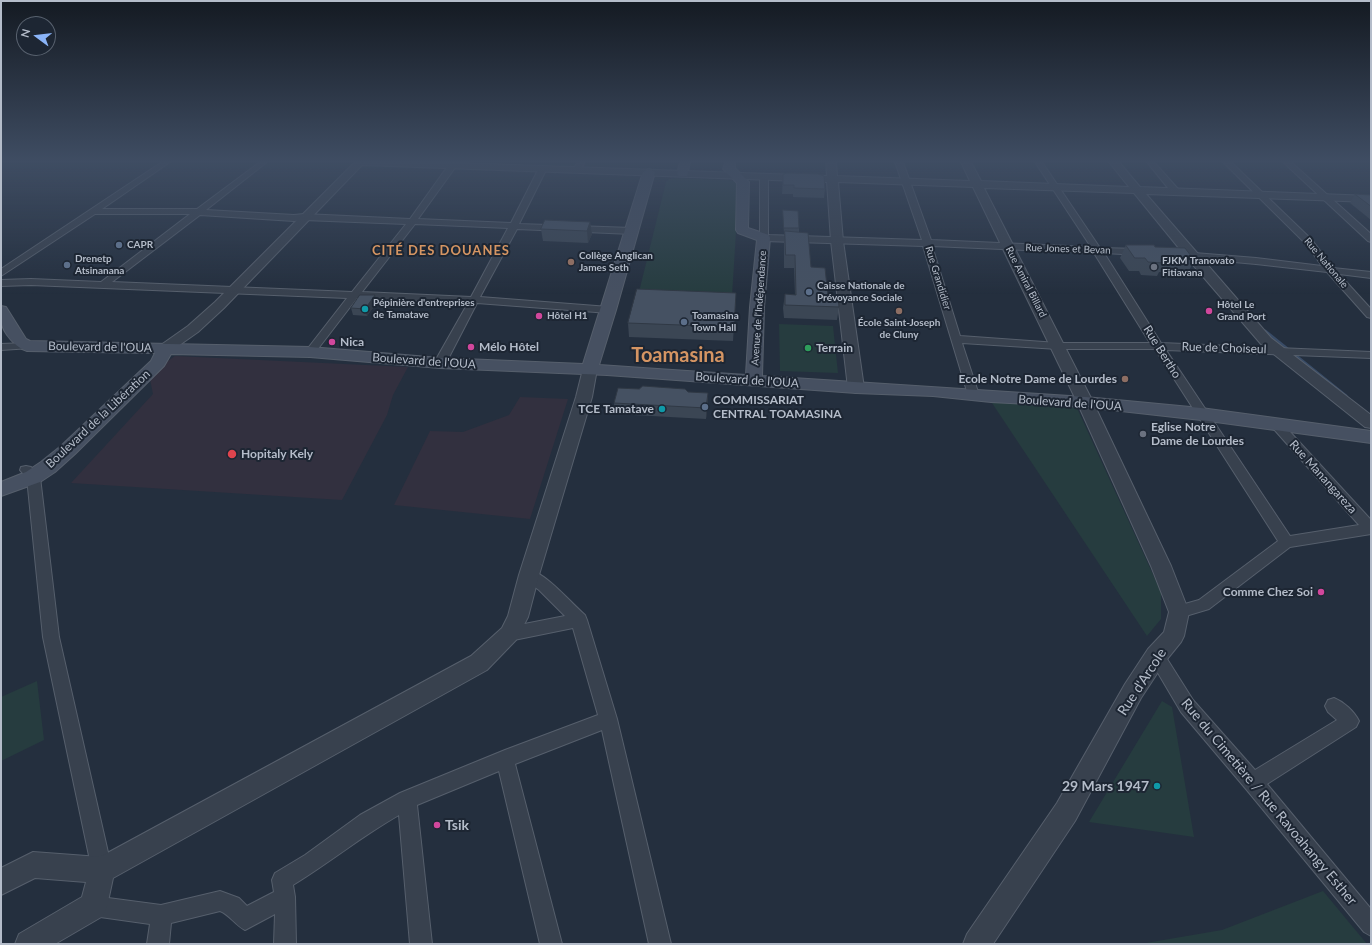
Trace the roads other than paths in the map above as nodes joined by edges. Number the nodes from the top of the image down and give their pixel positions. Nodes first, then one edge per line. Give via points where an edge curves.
1 (99, 206) edge
2 (205, 206) edge
3 (310, 206) edge
4 (424, 206) edge
5 (524, 206) edge
6 (639, 206) edge
7 (742, 206) edge
8 (764, 206) edge
9 (835, 206) edge
10 (915, 206) edge
11 (987, 206) edge
12 (1069, 206) edge
13 (1150, 206) edge
14 (1273, 206) edge
15 (1335, 206) edge
16 (92, 211) junction
17 (197, 212) junction
18 (299, 217) junction
19 (413, 221) junction
20 (514, 226) junction
21 (632, 231) junction
22 (764, 238) junction
23 (1371, 238) edge
24 (837, 241) junction
25 (928, 242) junction
26 (1008, 246) junction
27 (1097, 250) junction
28 (1152, 253) edge
29 (1175, 254) edge
30 (1191, 255) junction
31 (1330, 270) junction
32 (1, 273) edge
33 (1371, 275) edge
34 (1, 283) edge
35 (103, 285) junction
36 (230, 291) junction
37 (355, 296) junction
38 (475, 300) junction
39 (1, 310) edge
40 (609, 310) junction
41 (1371, 315) edge
42 (957, 339) junction
43 (27, 346) junction
44 (1058, 346) junction
45 (1158, 346) junction
46 (1, 347) edge
47 (166, 348) junction
48 (1278, 350) junction
49 (310, 352) junction
50 (1371, 354) edge
51 (440, 363) junction
52 (590, 369) junction
53 (754, 381) junction
54 (856, 388) junction
55 (973, 395) junction
56 (1085, 402) junction
57 (1201, 414) junction
58 (1371, 423) edge
59 (1276, 424) junction
60 (1371, 437) edge
61 (30, 473) junction
62 (1, 481) edge
63 (1, 489) edge
64 (1370, 528) edge
65 (1286, 542) junction
66 (529, 575) junction
67 (1179, 612) junction
68 (579, 620) junction
69 (509, 634) junction
70 (1156, 656) junction
71 (1334, 706) dead end
72 (608, 719) junction
73 (505, 759) junction
74 (1253, 782) junction
75 (408, 800) junction
76 (102, 870) junction
77 (1, 882) edge
78 (285, 897) junction
79 (93, 906) junction
80 (161, 915) junction
81 (1371, 925) edge
82 (37, 942) edge
83 (158, 944) edge
84 (285, 944) edge
85 (421, 944) edge
86 (551, 944) edge
87 (660, 944) edge
88 (978, 944) edge

1 - 16 street
2 - 17 street
3 - 18 street, Boulevard de la Libération
4 - 19 street
5 - 20 street
6 - 21 main road
7 - 22 main road, Avenue de l'Indépendance via 742,230
8 - 22 street
9 - 24 street
10 - 25 street, Rue Grandidier
11 - 26 street, Rue Amiral Billard
12 - 27 street, Rue Bertho
13 - 30 street
14 - 31 street, Rue Nationale via 1309,242
15 - 23 street
16 - 17 street
16 - 32 street
17 - 18 street
17 - 35 street
18 - 19 street
18 - 36 street, Boulevard de la Libération
19 - 20 street
19 - 37 street
20 - 21 street
20 - 38 street
21 - 40 main road
22 - 24 street, Rue Jones et Bevan
22 - 53 main road, Avenue de l'Indépendance via 757,306
24 - 25 street, Rue Jones et Bevan
24 - 54 street
25 - 26 street, Rue Jones et Bevan
25 - 42 street, Rue Grandidier
26 - 27 street, Rue Jones et Bevan
26 - 44 street, Rue Amiral Billard
27 - 28 street, Rue Jones et Bevan
27 - 45 street, Rue Bertho
29 - 30 street
30 - 31 street
30 - 48 street via 1254,330
31 - 33 street
31 - 41 street, Rue Nationale
34 - 35 street
35 - 36 street
36 - 37 street
36 - 47 street, Boulevard de la Libération via 180,340
37 - 38 street
37 - 49 street
38 - 40 street
38 - 51 street
39 - 43 main road via 20,342
40 - 52 main road
42 - 44 street, Rue de Choiseul
42 - 55 street, Rue Grandidier
43 - 46 street, Boulevard de l'OUA
43 - 47 main road, Boulevard de l'OUA
44 - 45 street, Rue de Choiseul
44 - 56 street, Rue Amiral Billard
45 - 48 street, Rue de Choiseul
45 - 57 street, Rue Bertho
47 - 49 main road, Boulevard de l'OUA
47 - 61 main road, Boulevard de la Libération via 158,363 68,450 48,467
48 - 50 street, Rue de Choiseul
48 - 58 street
49 - 51 main road, Boulevard de l'OUA
51 - 52 main road, Boulevard de l'OUA
52 - 53 main road, Boulevard de l'OUA
52 - 66 street via 584,397
53 - 54 main road, Boulevard de l'OUA
54 - 55 main road, Boulevard de l'OUA
55 - 56 main road, Boulevard de l'OUA
56 - 57 main road, Boulevard de l'OUA
56 - 67 street via 1161,566
57 - 59 main road, Boulevard de l'OUA
57 - 65 street, Rue Bertho
59 - 60 main road, Boulevard de l'OUA
59 - 64 street, Rue Manangareza
61 - 62 main road, Boulevard de la Libération
61 - 63 main road, Boulevard de la Libération
61 - 76 street via 51,637
64 - 65 street
65 - 67 street via 1204,605
66 - 68 street
66 - 69 street via 518,616
67 - 70 street, Rue d'Arcole via 1174,636
68 - 69 street
68 - 72 street
69 - 76 street via 479,663
70 - 74 street, Rue du Cimetière / Rue Ravoahangy Esther via 1187,706
70 - 88 street, Rue d'Arcole via 1133,691 1066,812
71 - 74 street via 1350,721
72 - 73 street
72 - 87 street
73 - 75 street
73 - 86 street
74 - 81 street, Rue du Cimetière / Rue Ravoahangy Esther
75 - 78 street via 367,822 312,862 282,880
75 - 85 street
76 - 77 street via 33,865
76 - 79 street
78 - 80 street via 245,919 232,905 220,901
78 - 84 street
79 - 80 street
79 - 82 street
80 - 83 street

